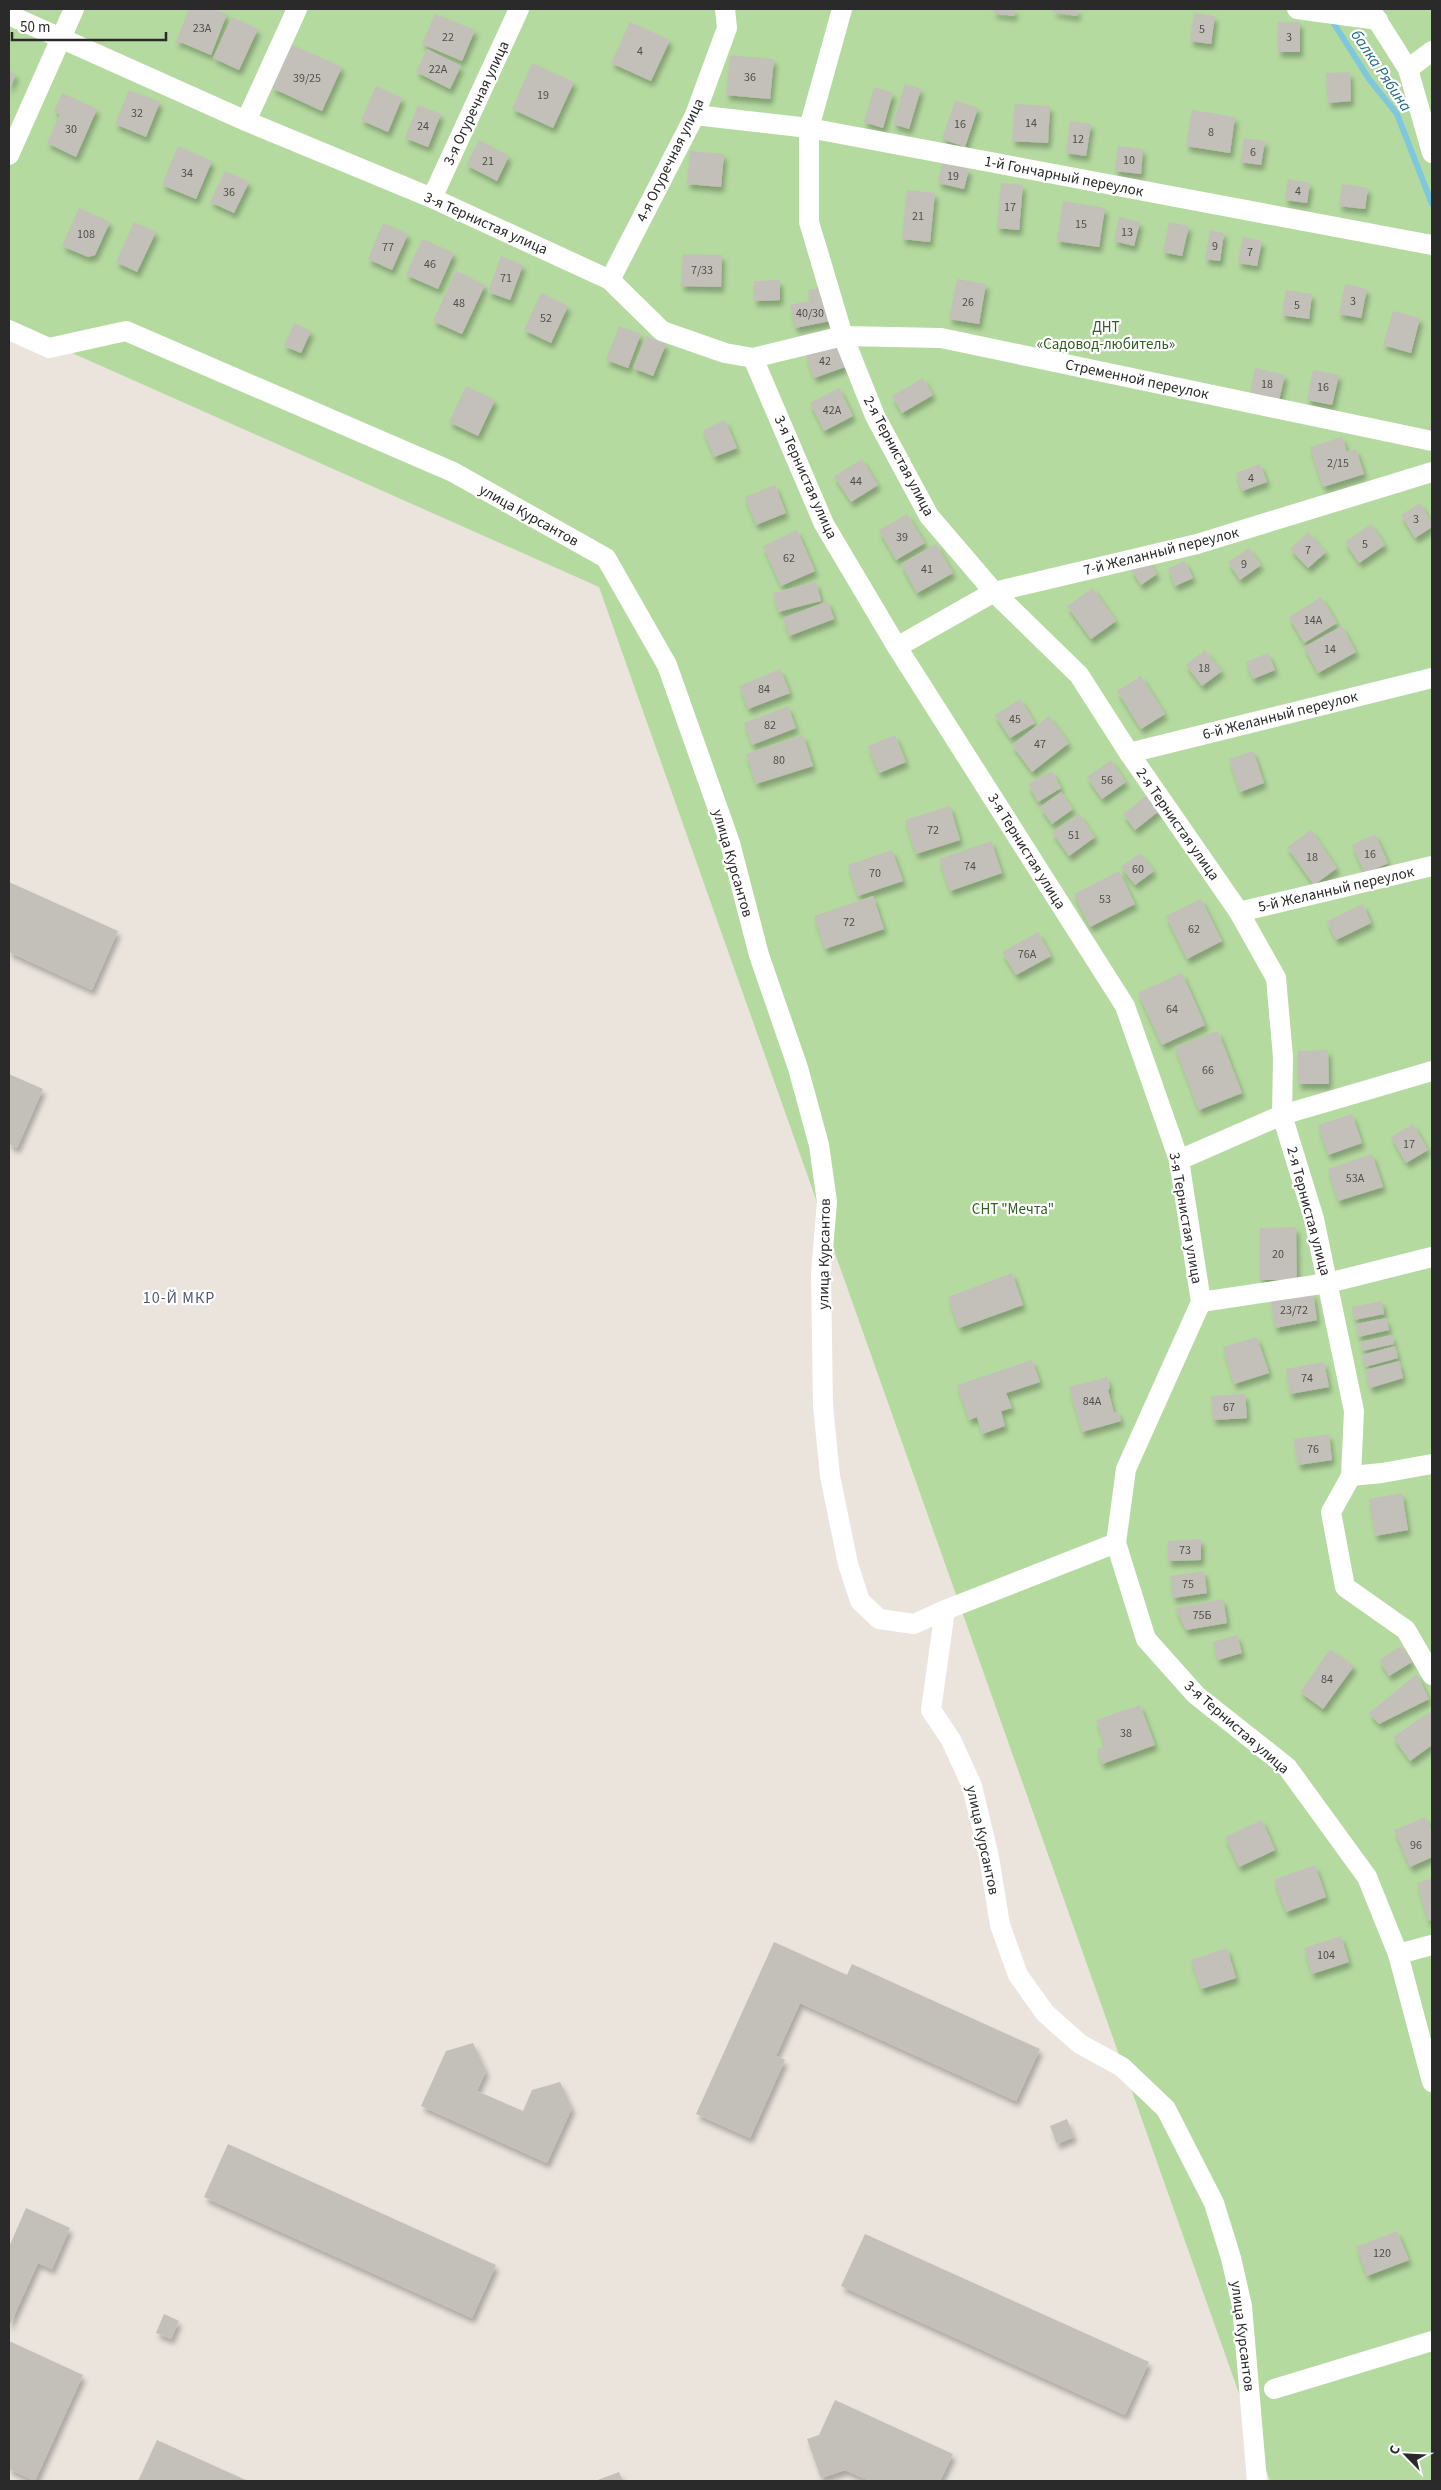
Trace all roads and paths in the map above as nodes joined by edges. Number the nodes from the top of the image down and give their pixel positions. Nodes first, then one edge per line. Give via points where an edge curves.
1 (74, 9) edge
2 (297, 9) edge
3 (519, 9) edge
4 (725, 9) edge
5 (842, 9) edge
6 (1297, 9) edge
7 (1374, 14) edge
8 (9, 15) edge
9 (61, 39) junction
10 (1432, 51) edge
11 (1408, 69) junction
12 (695, 115) junction
13 (246, 120) junction
14 (809, 128) junction
15 (1432, 153) edge
16 (9, 155) edge
17 (432, 198) junction
18 (1432, 245) edge
19 (610, 280) junction
20 (9, 330) edge
21 (843, 336) junction
22 (753, 358) junction
23 (1432, 441) edge
24 (1432, 472) edge
25 (994, 592) junction
26 (897, 647) junction
27 (1432, 678) edge
28 (1128, 753) junction
29 (1432, 866) edge
30 (1239, 912) junction
31 (1432, 1071) edge
32 (1282, 1115) junction
33 (1179, 1160) junction
34 (1432, 1257) edge
35 (1328, 1283) junction
36 (1200, 1302) junction
37 (1432, 1464) edge
38 (1351, 1476) junction
39 (1116, 1543) junction
40 (945, 1610) junction
41 (1432, 1675) edge
42 (1432, 1945) edge
43 (1398, 1954) junction
44 (1432, 2082) edge
45 (1432, 2341) edge
46 (1274, 2389) dead end
47 (1257, 2481) edge

1 - 9 street
2 - 13 street
3 - 17 street, 3-я Огуречная улица
4 - 12 street, 4-я Огуречная улица via 727,28
5 - 14 street, 2-я Тернистая улица
6 - 7 street
7 - 11 street
8 - 9 street, 3-я Тернистая улица
9 - 13 street, 3-я Тернистая улица
9 - 16 street
10 - 11 street
11 - 15 street
12 - 14 street, 1-й Гончарный переулок
12 - 19 street, 4-я Огуречная улица
13 - 17 street, 3-я Тернистая улица
14 - 18 street, 1-й Гончарный переулок
14 - 21 street, 2-я Тернистая улица via 809,222
17 - 19 street, 3-я Тернистая улица
19 - 22 street, 3-я Тернистая улица via 662,331 725,353
20 - 40 street, улица Курсантов via 50,348 126,331 453,472 606,558 667,665 730,843 759,956 798,1068 819,1145 827,1202 821,1273 823,1404 830,1476 848,1564 860,1601 880,1620 914,1624
21 - 22 street, Стременной переулок
21 - 23 street, Стременной переулок via 940,338
21 - 25 street, 2-я Тернистая улица via 875,416 929,516
22 - 26 street, 3-я Тернистая улица via 824,524
24 - 25 street, 7-й Желанный переулок via 1197,544
25 - 26 street, 7-й Желанный переулок
25 - 28 street, 2-я Тернистая улица via 1079,675
26 - 33 street, 3-я Тернистая улица via 1124,1006
27 - 28 street, 6-й Желанный переулок
28 - 30 street, 2-я Тернистая улица
29 - 30 street, 5-й Желанный переулок
30 - 32 street, 2-я Тернистая улица via 1276,978 1283,1057
31 - 32 street
32 - 33 street
32 - 35 street, 2-я Тернистая улица via 1314,1219
33 - 36 street, 3-я Тернистая улица
34 - 35 street
35 - 36 street
35 - 38 street, 2-я Тернистая улица via 1354,1412
36 - 39 street, 3-я Тернистая улица via 1126,1469
37 - 38 street
38 - 41 street, 2-я Тернистая улица via 1331,1512 1345,1587 1406,1630
39 - 40 street
39 - 43 street, 3-я Тернистая улица via 1146,1640 1196,1695 1287,1767 1367,1877
40 - 47 street, улица Курсантов via 931,1710 952,1740 972,1786 989,1856 1000,1925 1018,1975 1045,2013 1080,2044 1122,2067 1166,2109 1214,2203 1242,2306
42 - 43 street
43 - 44 street, 3-я Тернистая улица
45 - 46 street

